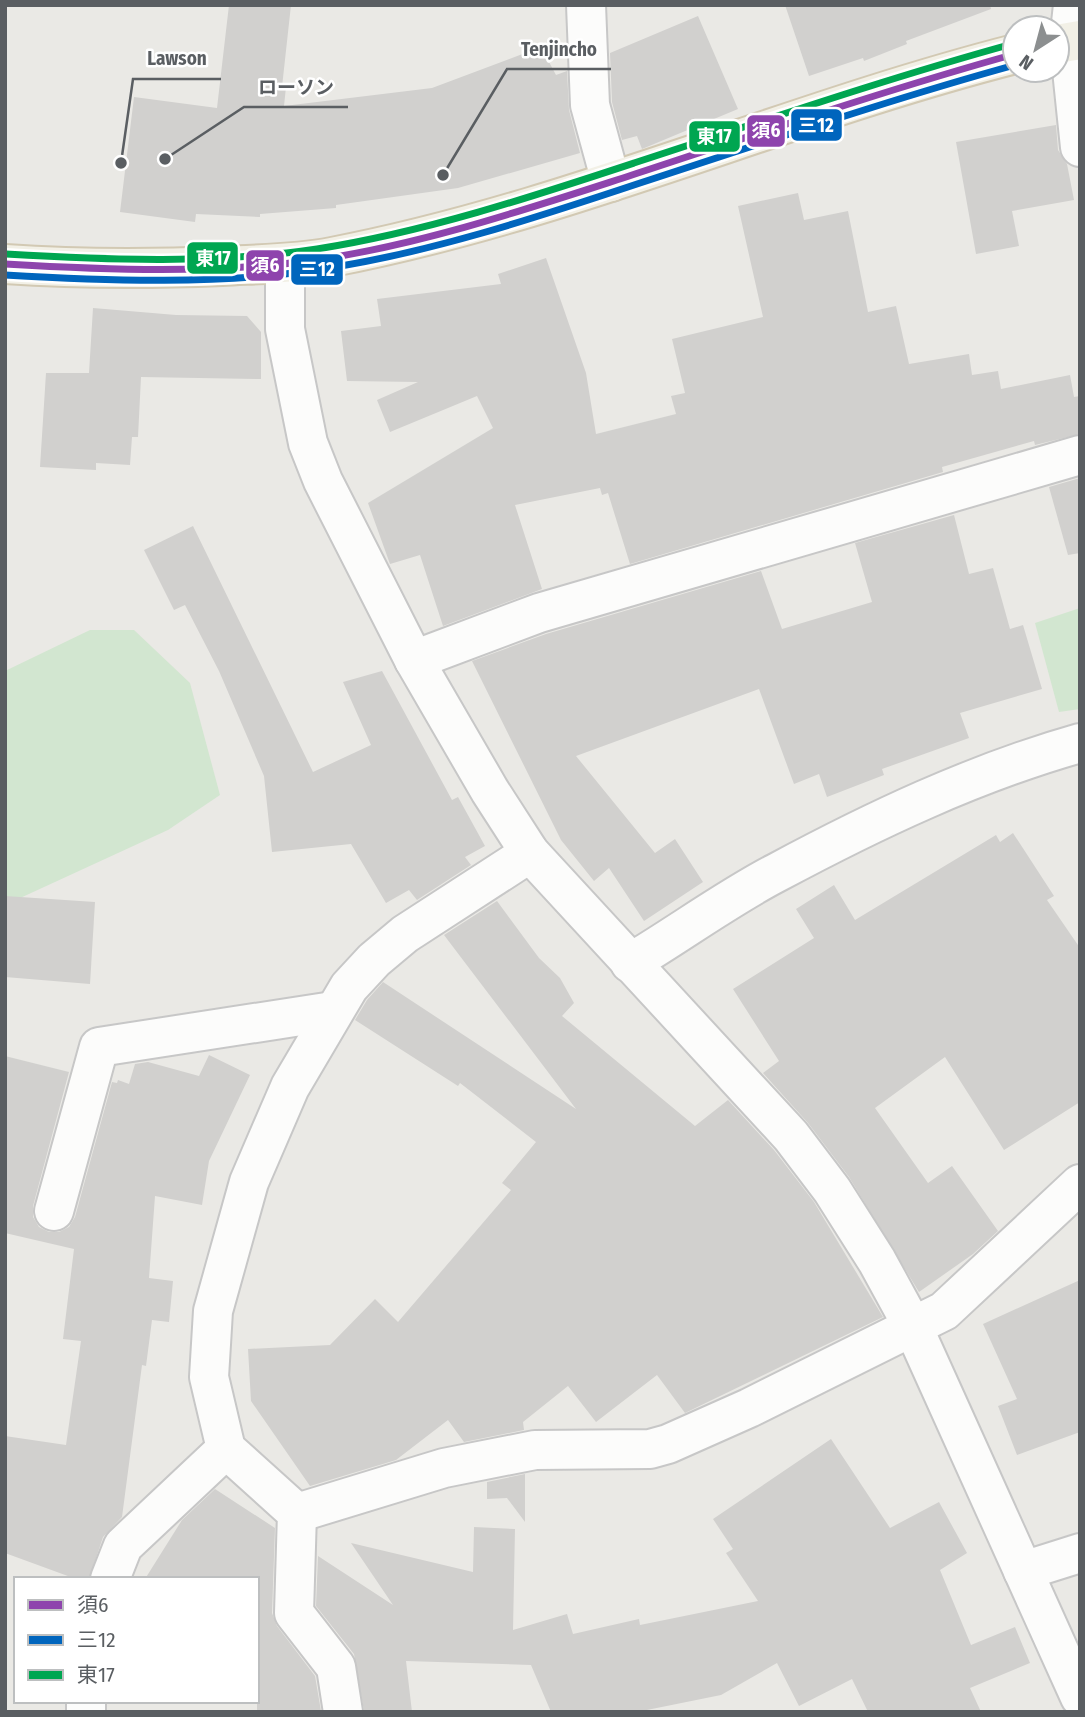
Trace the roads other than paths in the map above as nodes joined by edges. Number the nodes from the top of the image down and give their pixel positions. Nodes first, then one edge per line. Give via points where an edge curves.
1 (586, 5) edge
2 (1071, 44) edge
3 (1001, 58) edge
4 (1080, 147) edge
5 (611, 182) junction
6 (285, 263) junction
7 (5, 264) edge
8 (1080, 455) edge
9 (414, 660) junction
10 (1080, 743) edge
11 (530, 853) junction
12 (631, 963) junction
13 (333, 1011) junction
14 (1080, 1184) edge
15 (54, 1211) dead end
16 (913, 1327) junction
17 (226, 1449) junction
18 (297, 1513) junction
19 (1080, 1553) edge
20 (1023, 1571) junction
21 (111, 1577) edge
22 (1080, 1697) edge
23 (343, 1712) edge

1 - 5 street via 590,105
2 - 4 street
3 - 5 main road via 824,109
5 - 6 main road via 446,231 330,258
6 - 7 main road via 106,269
6 - 9 street via 285,329 308,443
8 - 9 street via 539,613
9 - 11 street
10 - 12 street via 960,783 786,867
11 - 12 street
11 - 13 street via 405,934 374,960
12 - 16 street via 790,1136 832,1190
13 - 15 street via 99,1047
13 - 17 street via 290,1087 249,1182 213,1311 209,1377
14 - 16 street via 944,1311
16 - 18 street via 668,1444 535,1450 444,1468
16 - 20 street
17 - 18 street
17 - 21 street via 122,1546
18 - 23 street via 294,1613 336,1667
19 - 20 street
20 - 22 street

